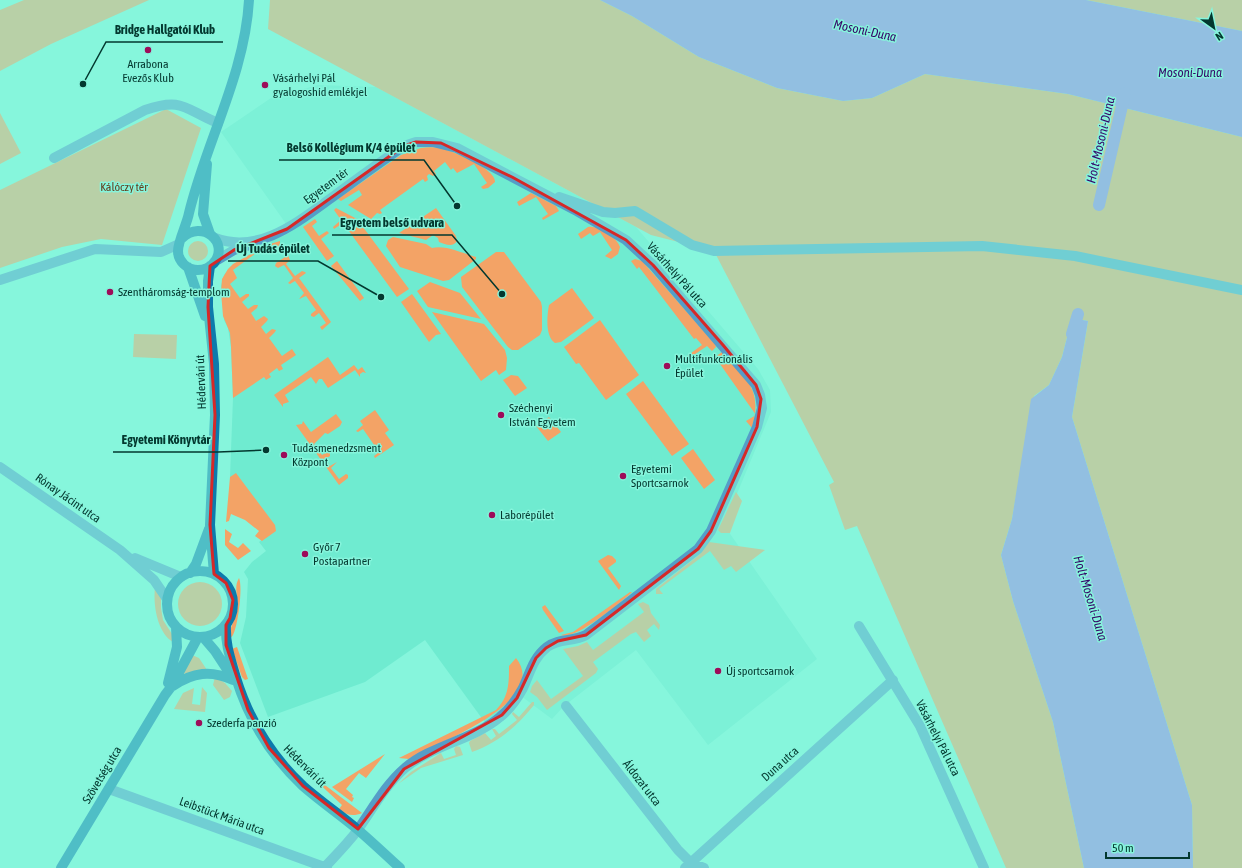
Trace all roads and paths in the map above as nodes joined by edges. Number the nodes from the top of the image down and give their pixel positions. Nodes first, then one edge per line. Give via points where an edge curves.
1 (249, 0) edge
2 (218, 123) junction
3 (421, 142) joint
4 (208, 152) junction
5 (54, 158) dead end
6 (547, 195) junction
7 (212, 236) junction
8 (265, 238) junction
9 (180, 241) junction
10 (212, 264) junction
11 (188, 267) junction
12 (0, 280) edge
13 (1242, 290) edge
14 (211, 335) junction
15 (0, 467) edge
16 (210, 525) junction
17 (120, 550) junction
18 (214, 574) junction
19 (185, 575) junction
20 (167, 599) junction
21 (226, 625) junction
22 (176, 626) junction
23 (859, 626) dead end
24 (200, 637) junction
25 (893, 680) junction
26 (236, 684) junction
27 (168, 691) junction
28 (566, 706) dead end
29 (109, 789) junction
30 (358, 830) junction
31 (688, 866) edge
32 (61, 868) edge
33 (326, 868) edge
34 (400, 868) edge
35 (704, 868) edge
36 (984, 868) edge

1 - 2 street via 243,46
2 - 4 street
2 - 5 street via 183,105 158,105
3 - 6 street, Vásárhelyi Pál utca via 441,143 457,148
3 - 8 street, Egyetem tér via 404,146 295,224
4 - 7 street via 203,214
4 - 9 street
6 - 13 street via 569,199 603,212 635,211 692,244 714,251 982,246 1075,256
6 - 30 street, Vásárhelyi Pál utca via 621,237 653,265 756,386 761,399 762,413 704,543 586,635 578,639 558,641 542,651 517,698 502,715 488,726 425,755 404,769
7 - 8 street, Egyetem tér via 224,241 243,242
7 - 9 street via 204,231 192,231
7 - 10 street via 218,250
8 - 10 street, Egyetem tér via 234,250
9 - 11 street via 179,255
9 - 12 street via 161,252 95,249
10 - 11 street via 199,270
10 - 14 street, Hédervári út via 207,287
11 - 14 street, Hédervári út
14 - 16 street, Hédervári út via 215,415
15 - 17 street, Rónay Jácint utca
16 - 18 street, Hédervári út
16 - 19 street, Hédervári út via 196,564
17 - 19 street, Rónay Jácint utca
17 - 20 street, Rónay Jácint utca via 154,580
18 - 19 street via 198,571
18 - 21 street via 226,583 233,600 232,613
19 - 20 street via 174,583
20 - 22 street via 167,609
21 - 24 street via 211,635
21 - 26 street, Hédervári út via 226,645
22 - 24 street via 182,632
22 - 27 street, Szövetség utca via 177,647
23 - 25 street, Vásárhelyi Pál utca
24 - 26 street, Hédervári út via 222,661
24 - 27 street, Szövetség utca
25 - 31 street, Duna utca
25 - 36 street, Vásárhelyi Pál utca via 920,726
26 - 27 street via 219,674 204,672 183,679
26 - 30 street, Hédervári út via 258,731 282,766
27 - 29 street, Szövetség utca
28 - 31 street, Áldozat utca
29 - 32 street, Szövetség utca
29 - 33 street, Leibstück Mária utca
30 - 33 street
30 - 34 street, Hédervári út
31 - 35 street, Áldozat utca

